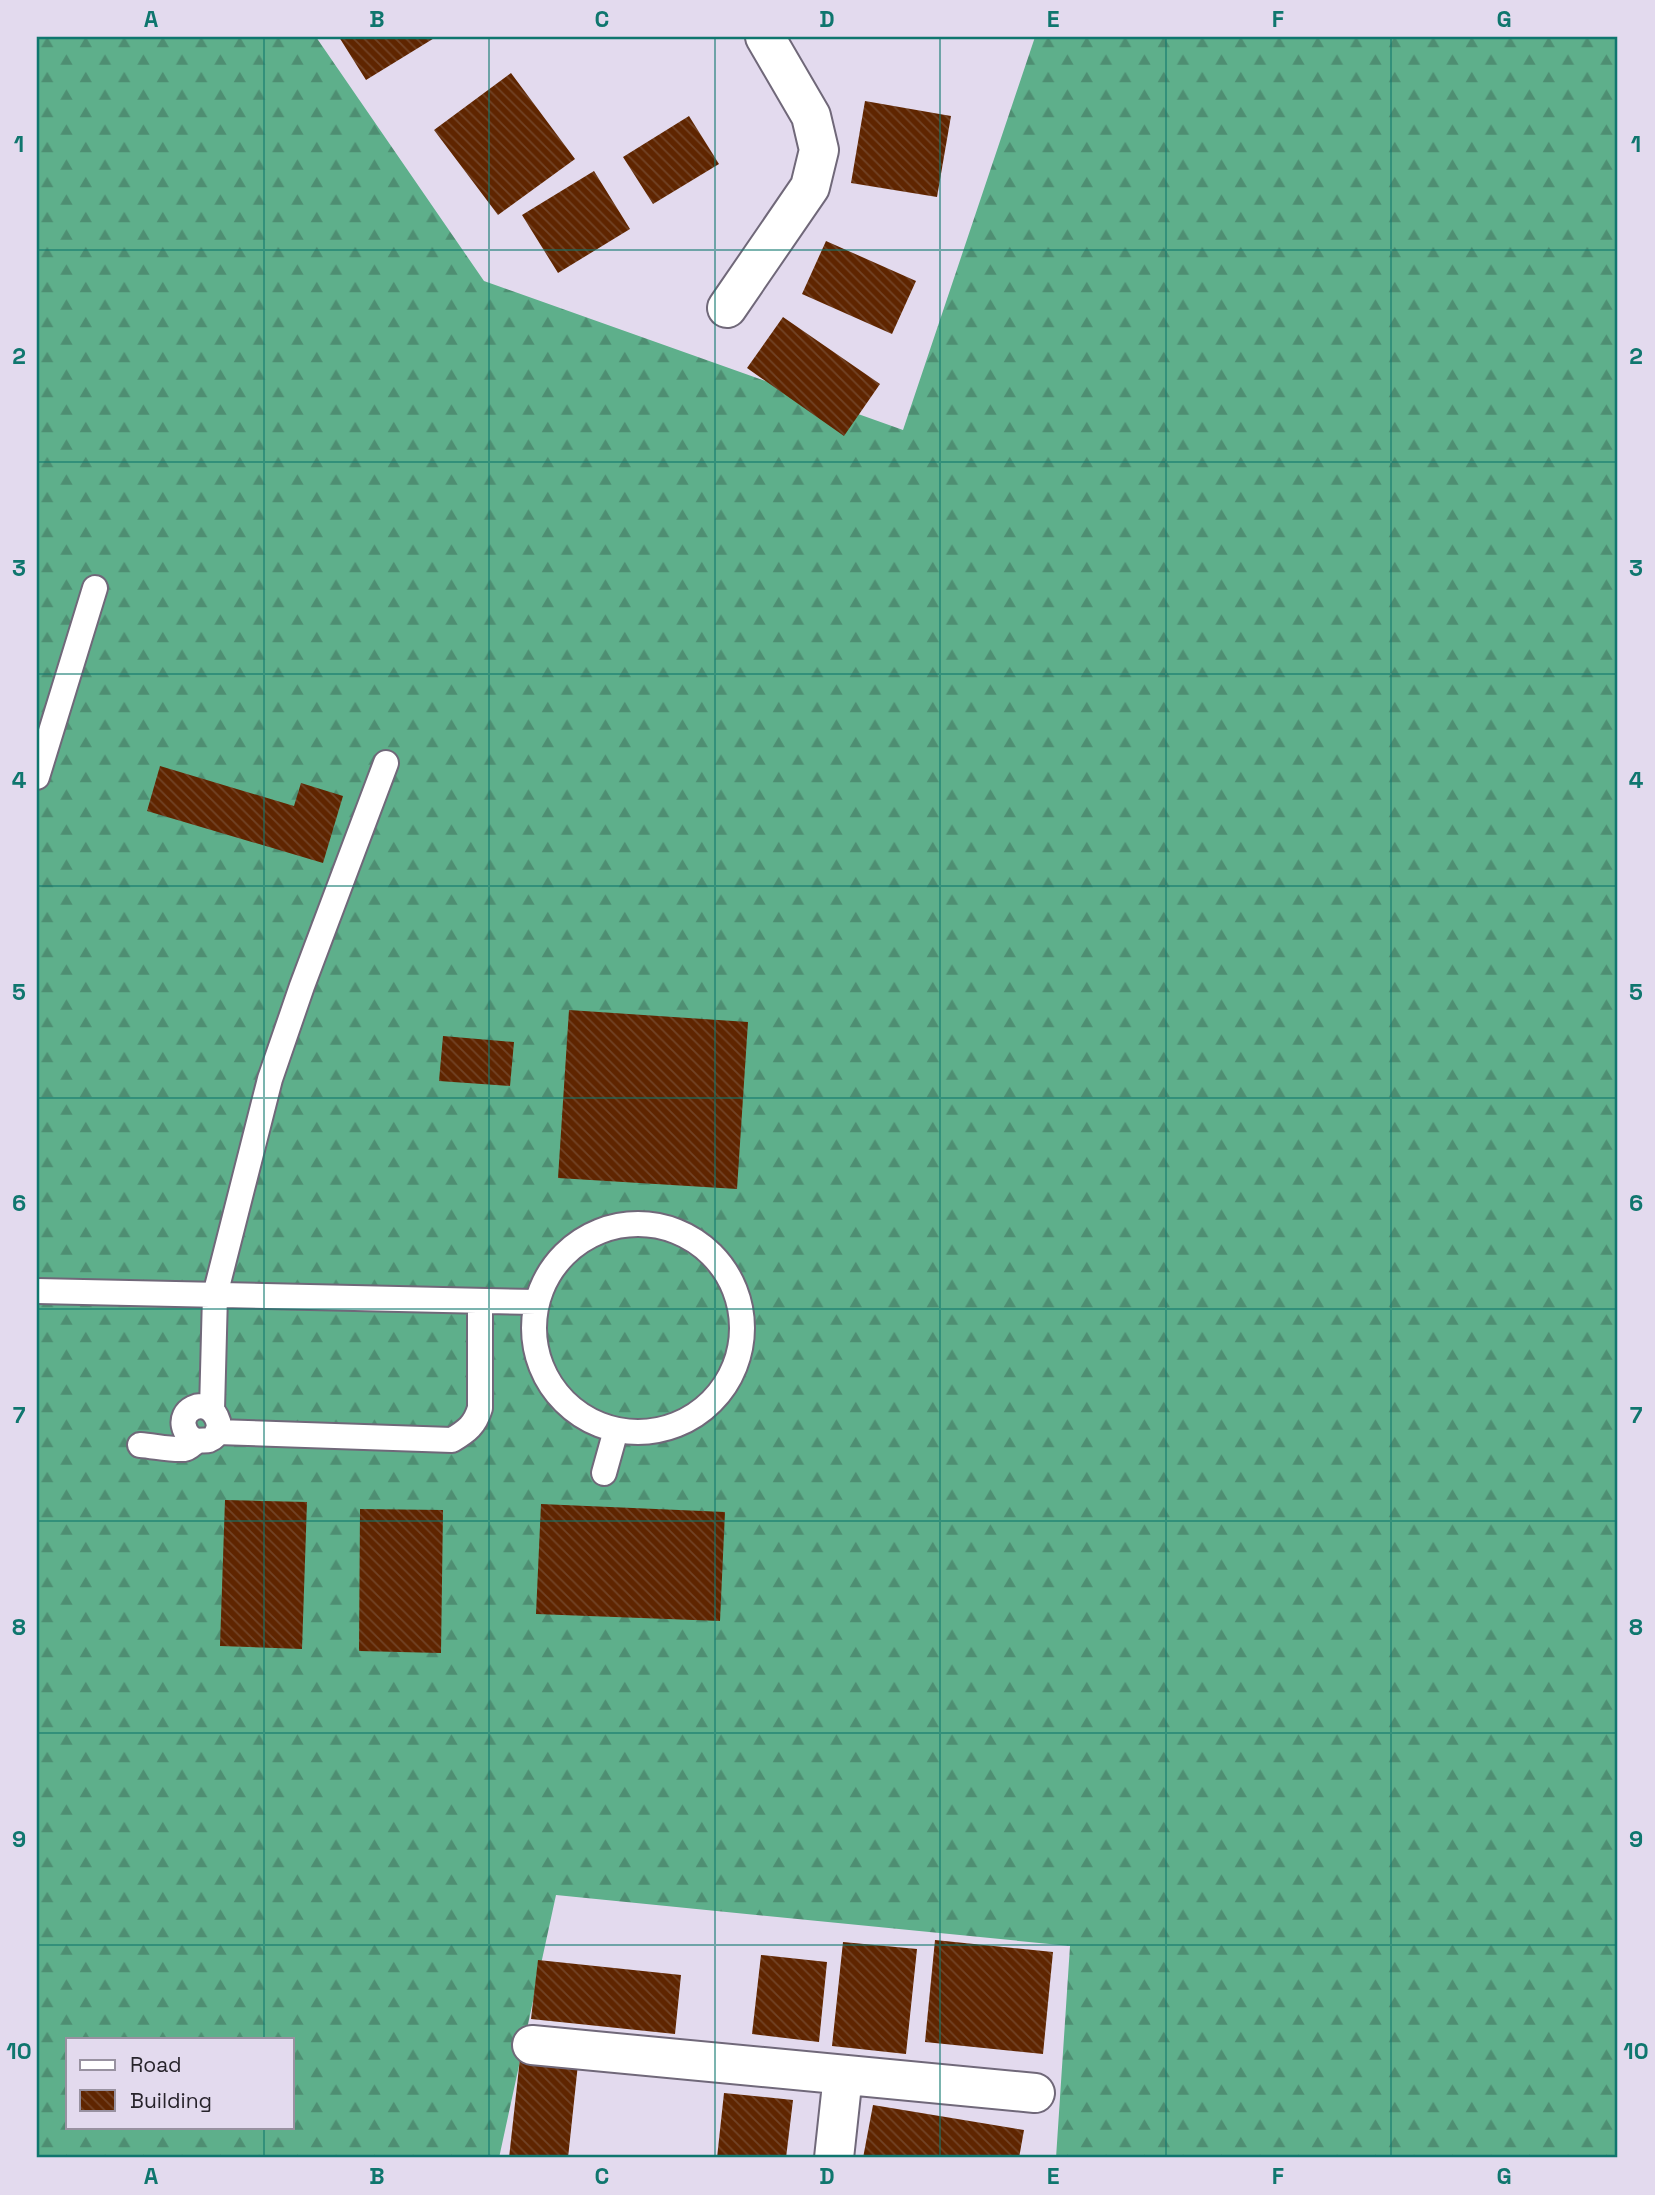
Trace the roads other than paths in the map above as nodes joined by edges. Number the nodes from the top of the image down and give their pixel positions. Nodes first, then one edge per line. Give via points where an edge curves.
1 (765, 37) edge
2 (727, 308) dead end
3 (95, 588) dead end
4 (386, 763) dead end
5 (37, 777) edge
6 (37, 1291) edge
7 (215, 1295) junction
8 (480, 1301) junction
9 (536, 1302) junction
10 (209, 1428) junction
11 (616, 1430) junction
12 (140, 1445) dead end
13 (604, 1473) dead end
14 (532, 2045) dead end
15 (843, 2075) junction
16 (1035, 2093) dead end
17 (834, 2158) edge

1 - 2 street via 811,116 819,150 810,187
3 - 5 lane
4 - 7 lane via 270,1080
6 - 7 lane
7 - 8 lane
7 - 10 lane
8 - 9 lane
8 - 10 lane via 480,1408 476,1421 452,1440
9 - 11 lane via 534,1336 541,1368 559,1396 584,1418
9 - 11 lane via 551,1270 575,1244 607,1228 643,1224 659,1216 708,1250 731,1278 742,1312 741,1348 730,1379 709,1405 681,1423 649,1432
10 - 12 lane via 192,1447 184,1449
11 - 13 lane
14 - 15 street
15 - 16 street
15 - 17 street

